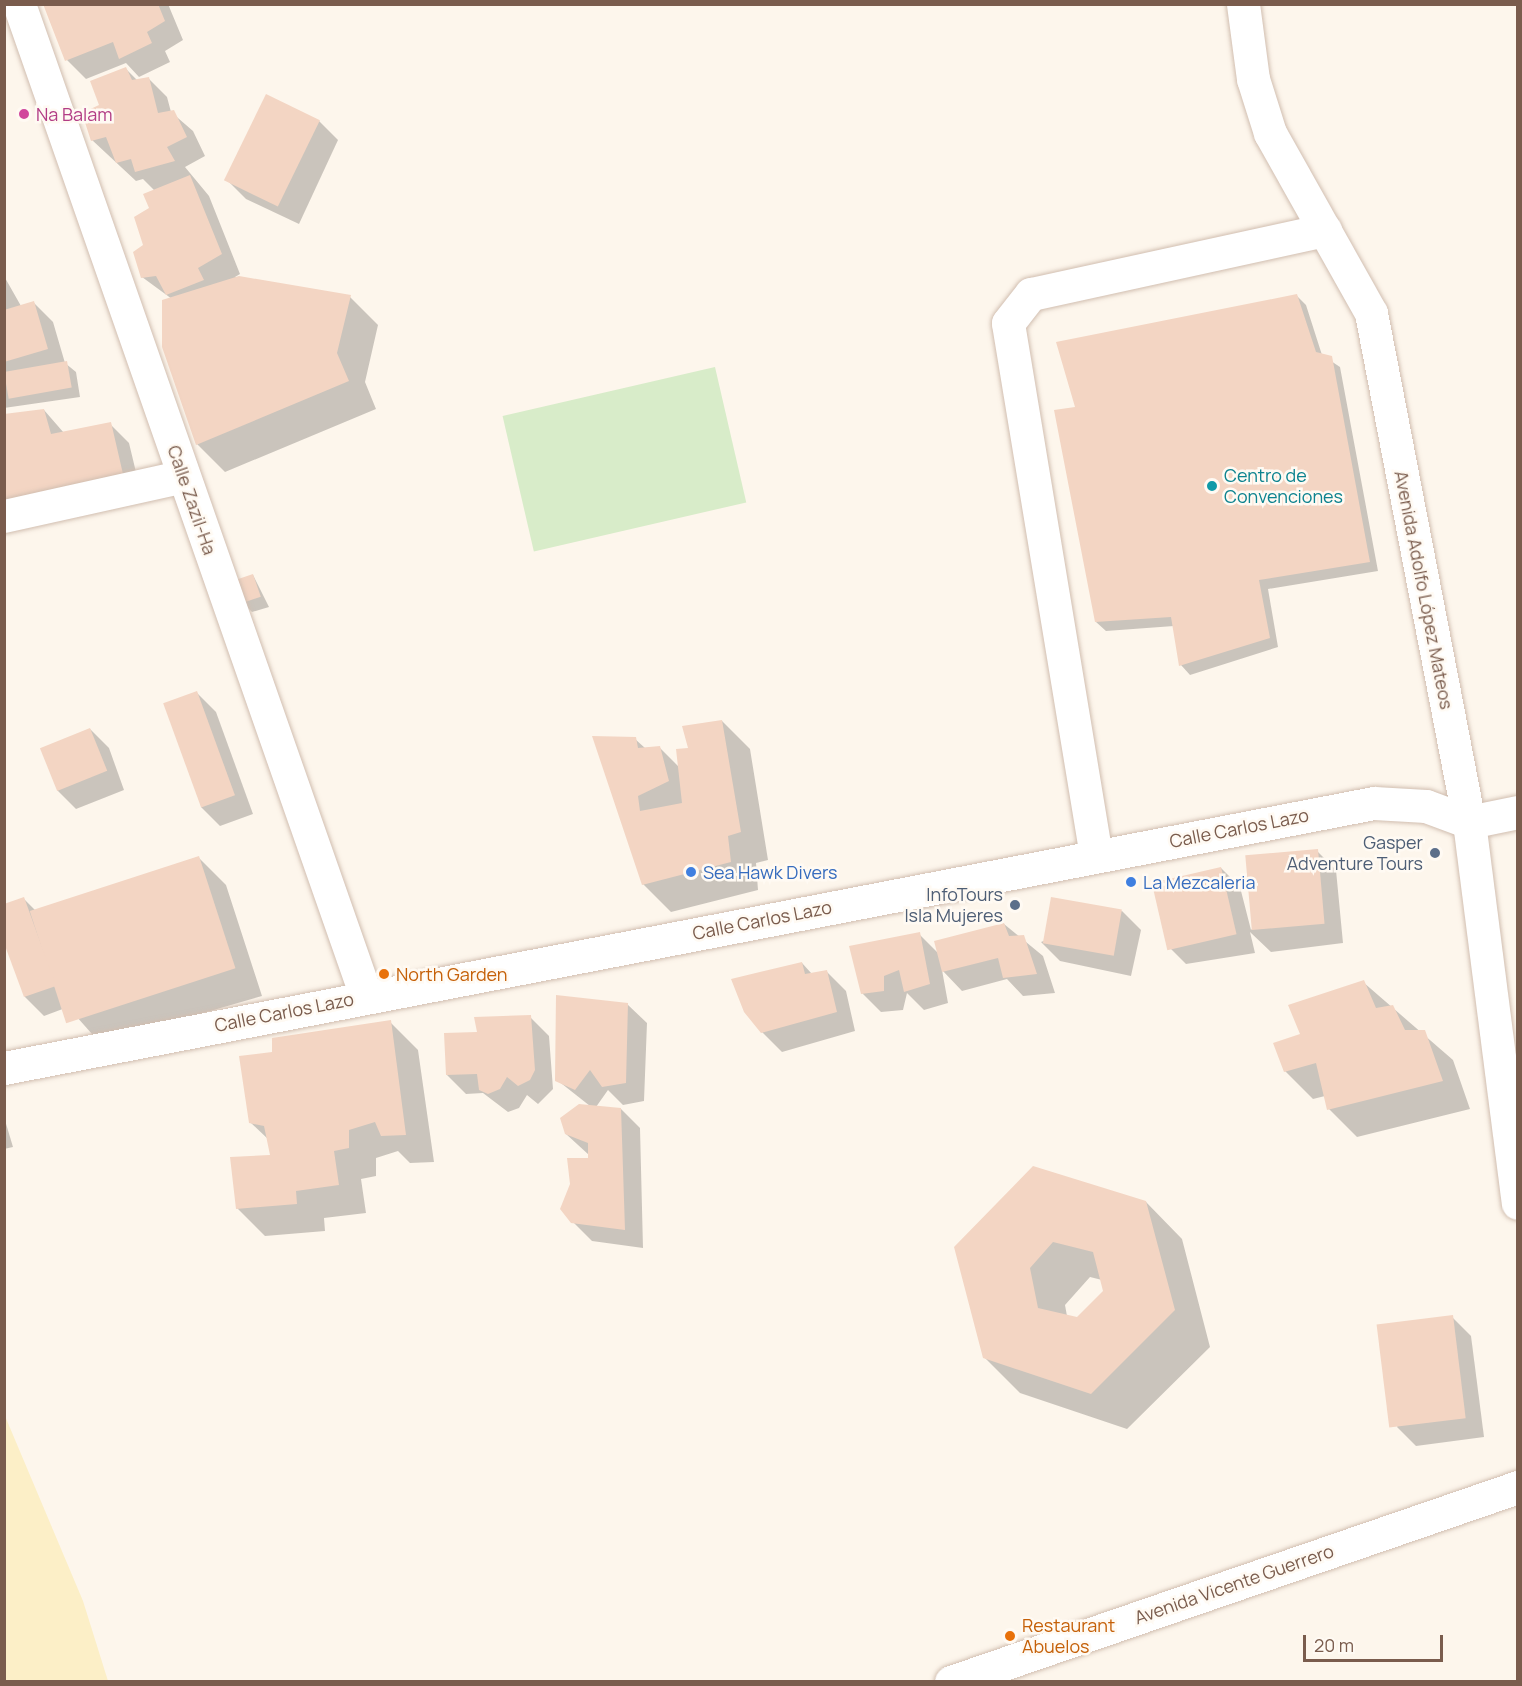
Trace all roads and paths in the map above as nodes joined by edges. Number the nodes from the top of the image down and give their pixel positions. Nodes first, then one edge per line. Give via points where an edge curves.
1 (19, 4) edge
2 (1243, 4) edge
3 (1325, 230) junction
4 (184, 476) junction
5 (4, 516) edge
6 (1518, 812) edge
7 (1469, 822) junction
8 (1096, 856) junction
9 (366, 996) junction
10 (4, 1068) edge
11 (1518, 1203) edge
12 (1518, 1486) edge
13 (951, 1682) edge

1 - 4 street, Calle Zazil-Ha
2 - 3 street, Avenida Adolfo López Mateos via 1261,109
3 - 7 street, Avenida Adolfo López Mateos via 1371,313
3 - 8 street via 1031,294 1008,323
4 - 5 street
4 - 9 street, Calle Zazil-Ha
6 - 7 street
7 - 8 street, Calle Carlos Lazo via 1426,806 1374,802
7 - 11 street, Avenida Adolfo López Mateos
8 - 9 street, Calle Carlos Lazo
9 - 10 street, Calle Carlos Lazo
12 - 13 street, Avenida Vicente Guerrero

